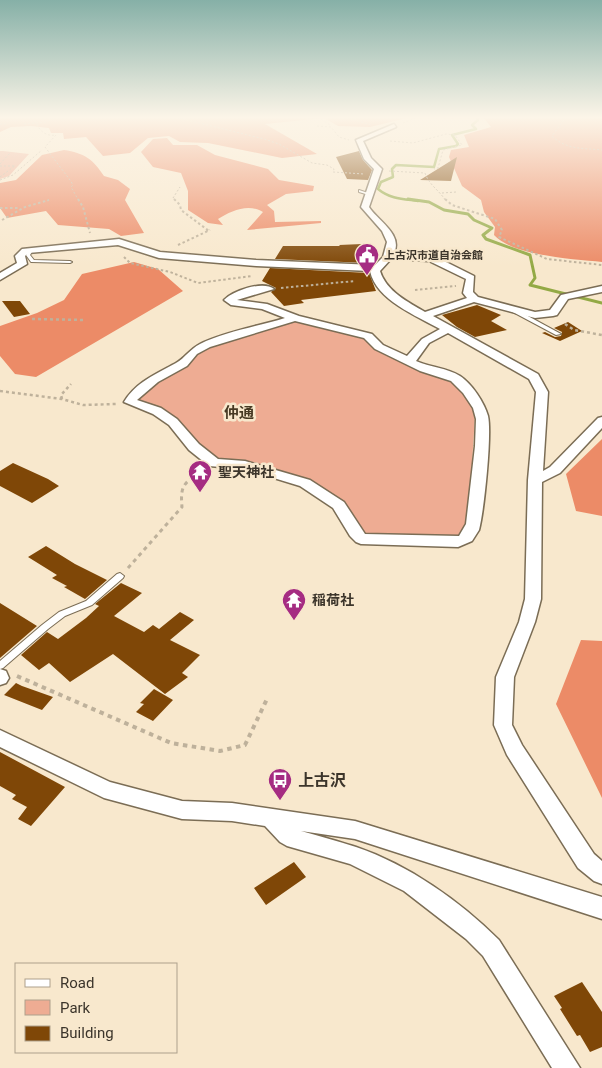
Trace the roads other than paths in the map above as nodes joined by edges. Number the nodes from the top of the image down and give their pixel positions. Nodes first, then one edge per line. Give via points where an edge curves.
1 (376, 167) edge
2 (90, 234) road end
3 (82, 244) junction
4 (29, 249) junction
5 (389, 256) junction
6 (70, 262) dead end
7 (377, 268) junction
8 (0, 277) edge
9 (268, 289) road end
10 (602, 289) edge
11 (471, 296) junction
12 (510, 309) junction
13 (426, 315) junction
14 (295, 318) junction
15 (450, 329) junction
16 (558, 334) dead end
17 (410, 362) junction
18 (602, 421) edge
19 (535, 480) junction
20 (120, 576) road end
21 (0, 674) edge
22 (0, 738) edge
23 (271, 818) junction
24 (602, 874) edge
25 (602, 908) edge
26 (567, 1068) edge

1 - 5 street via 383,173 374,177 365,192 365,207 368,214 388,232 392,244
2 - 3 street
3 - 4 street
3 - 7 street via 124,243 159,255 256,263
4 - 6 lane via 28,256 33,261
4 - 8 street via 21,254 20,266
5 - 7 street
5 - 11 street via 431,258 466,274 471,278
7 - 13 street via 378,282 386,290
9 - 14 street via 254,290 229,300 279,310
10 - 12 street via 568,296 550,315
11 - 12 street
11 - 13 street
12 - 16 lane
13 - 15 street
14 - 17 street via 368,336 379,347
14 - 17 street via 192,352 183,364 154,378 125,403 157,411 214,463 245,465 305,483 339,505 355,533 366,541 458,542 471,533 473,524 482,446 479,408 455,378
15 - 17 street via 424,340
15 - 19 street via 534,376 539,383 542,392
18 - 19 street via 555,470
19 - 24 street via 533,599 505,676 503,725 514,749 586,861
20 - 21 lane via 88,602 62,614 45,627
22 - 23 street via 104,789 128,797 182,810
23 - 25 street via 355,830
23 - 26 street via 295,840 355,856 412,884 474,931 491,948

